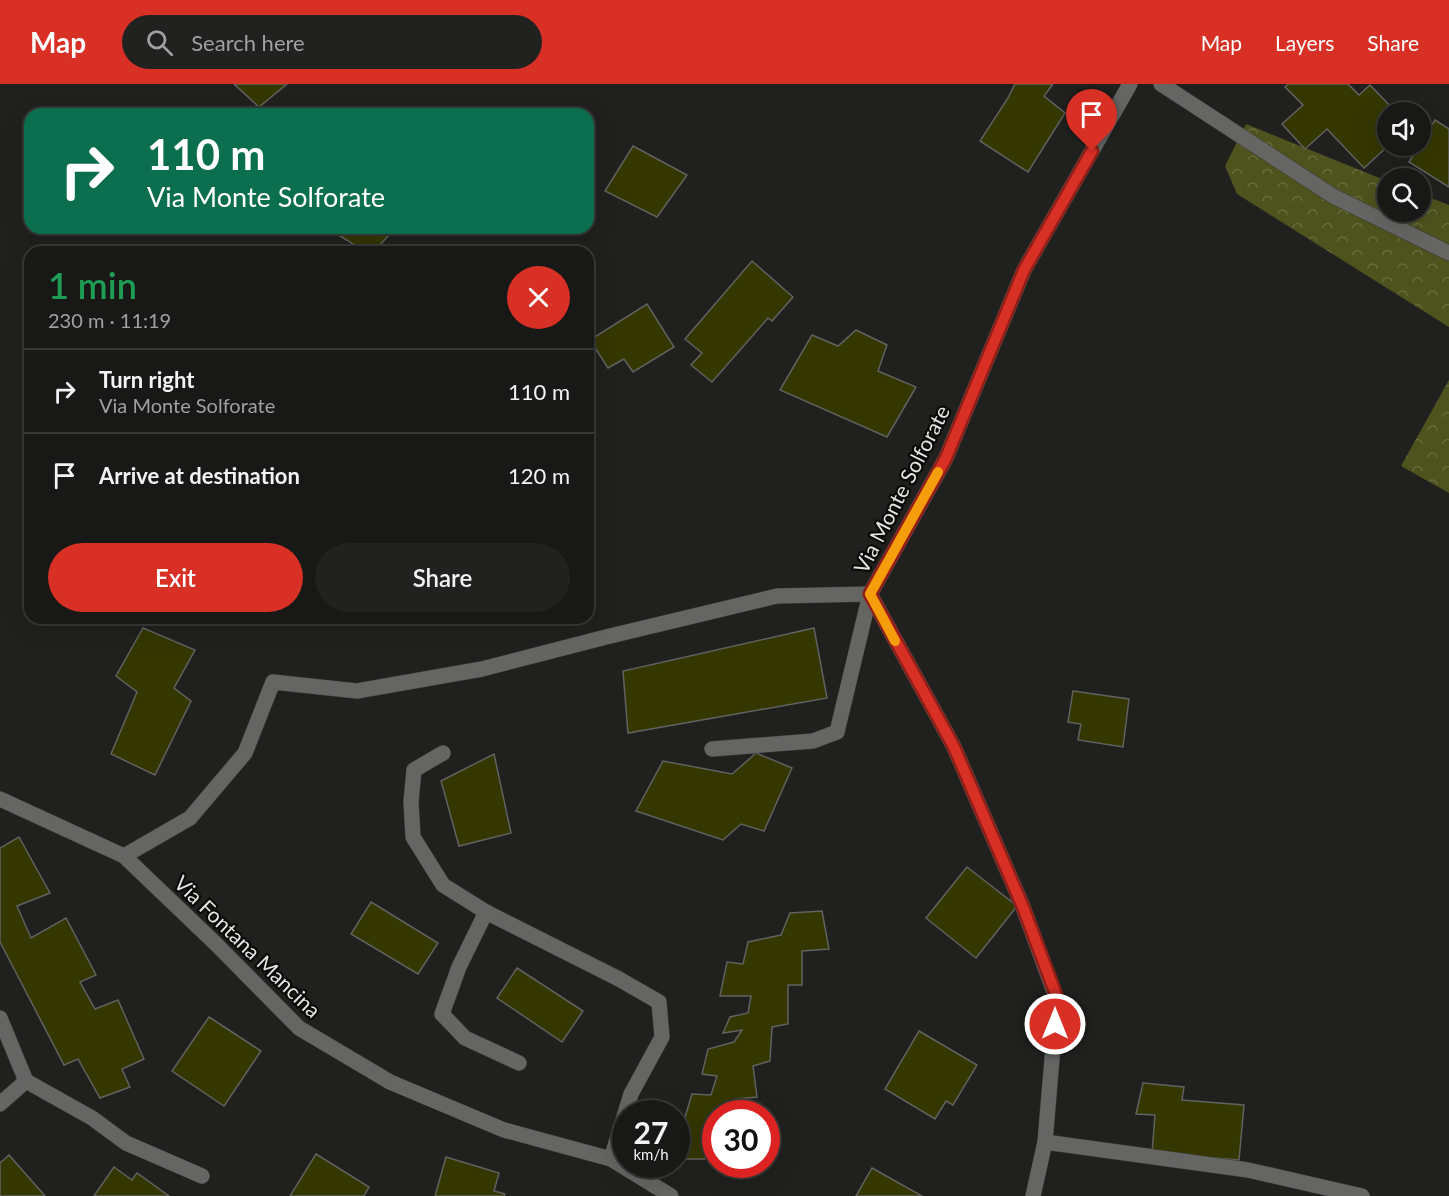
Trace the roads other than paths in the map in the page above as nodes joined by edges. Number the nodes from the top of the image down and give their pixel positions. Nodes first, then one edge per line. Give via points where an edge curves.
1 (1131, 84) edge
2 (1161, 84) edge
3 (1449, 254) edge
4 (870, 594) junction
5 (711, 749) dead end
6 (443, 753) dead end
7 (0, 799) edge
8 (124, 856) junction
9 (486, 912) junction
10 (0, 1018) edge
11 (519, 1063) dead end
12 (26, 1082) junction
13 (0, 1104) edge
14 (1045, 1142) junction
15 (611, 1159) junction
16 (202, 1176) dead end
17 (668, 1195) edge
18 (1033, 1196) edge
19 (1362, 1196) edge

1 - 4 street, Via Monte Solforate via 1024,270 946,458
2 - 3 street via 1333,196
4 - 5 street via 837,732 813,741
4 - 8 street via 777,596 482,669 357,691 273,682 245,753 190,818
4 - 14 street, Via Monte Solforate via 954,747 1058,1000
6 - 9 street via 414,770 413,837 443,885
7 - 8 street, Via Fontana Mancina
8 - 15 street, Via Fontana Mancina via 299,1028 390,1082 504,1131
9 - 11 street via 459,967 442,1014 465,1038
9 - 15 street via 659,1002 662,1037 631,1094
10 - 12 street
12 - 13 street
12 - 16 street via 92,1118 126,1143
14 - 18 street, Via Monte Solforate
14 - 19 street via 1248,1170
15 - 17 street, Via Fontana Mancina

